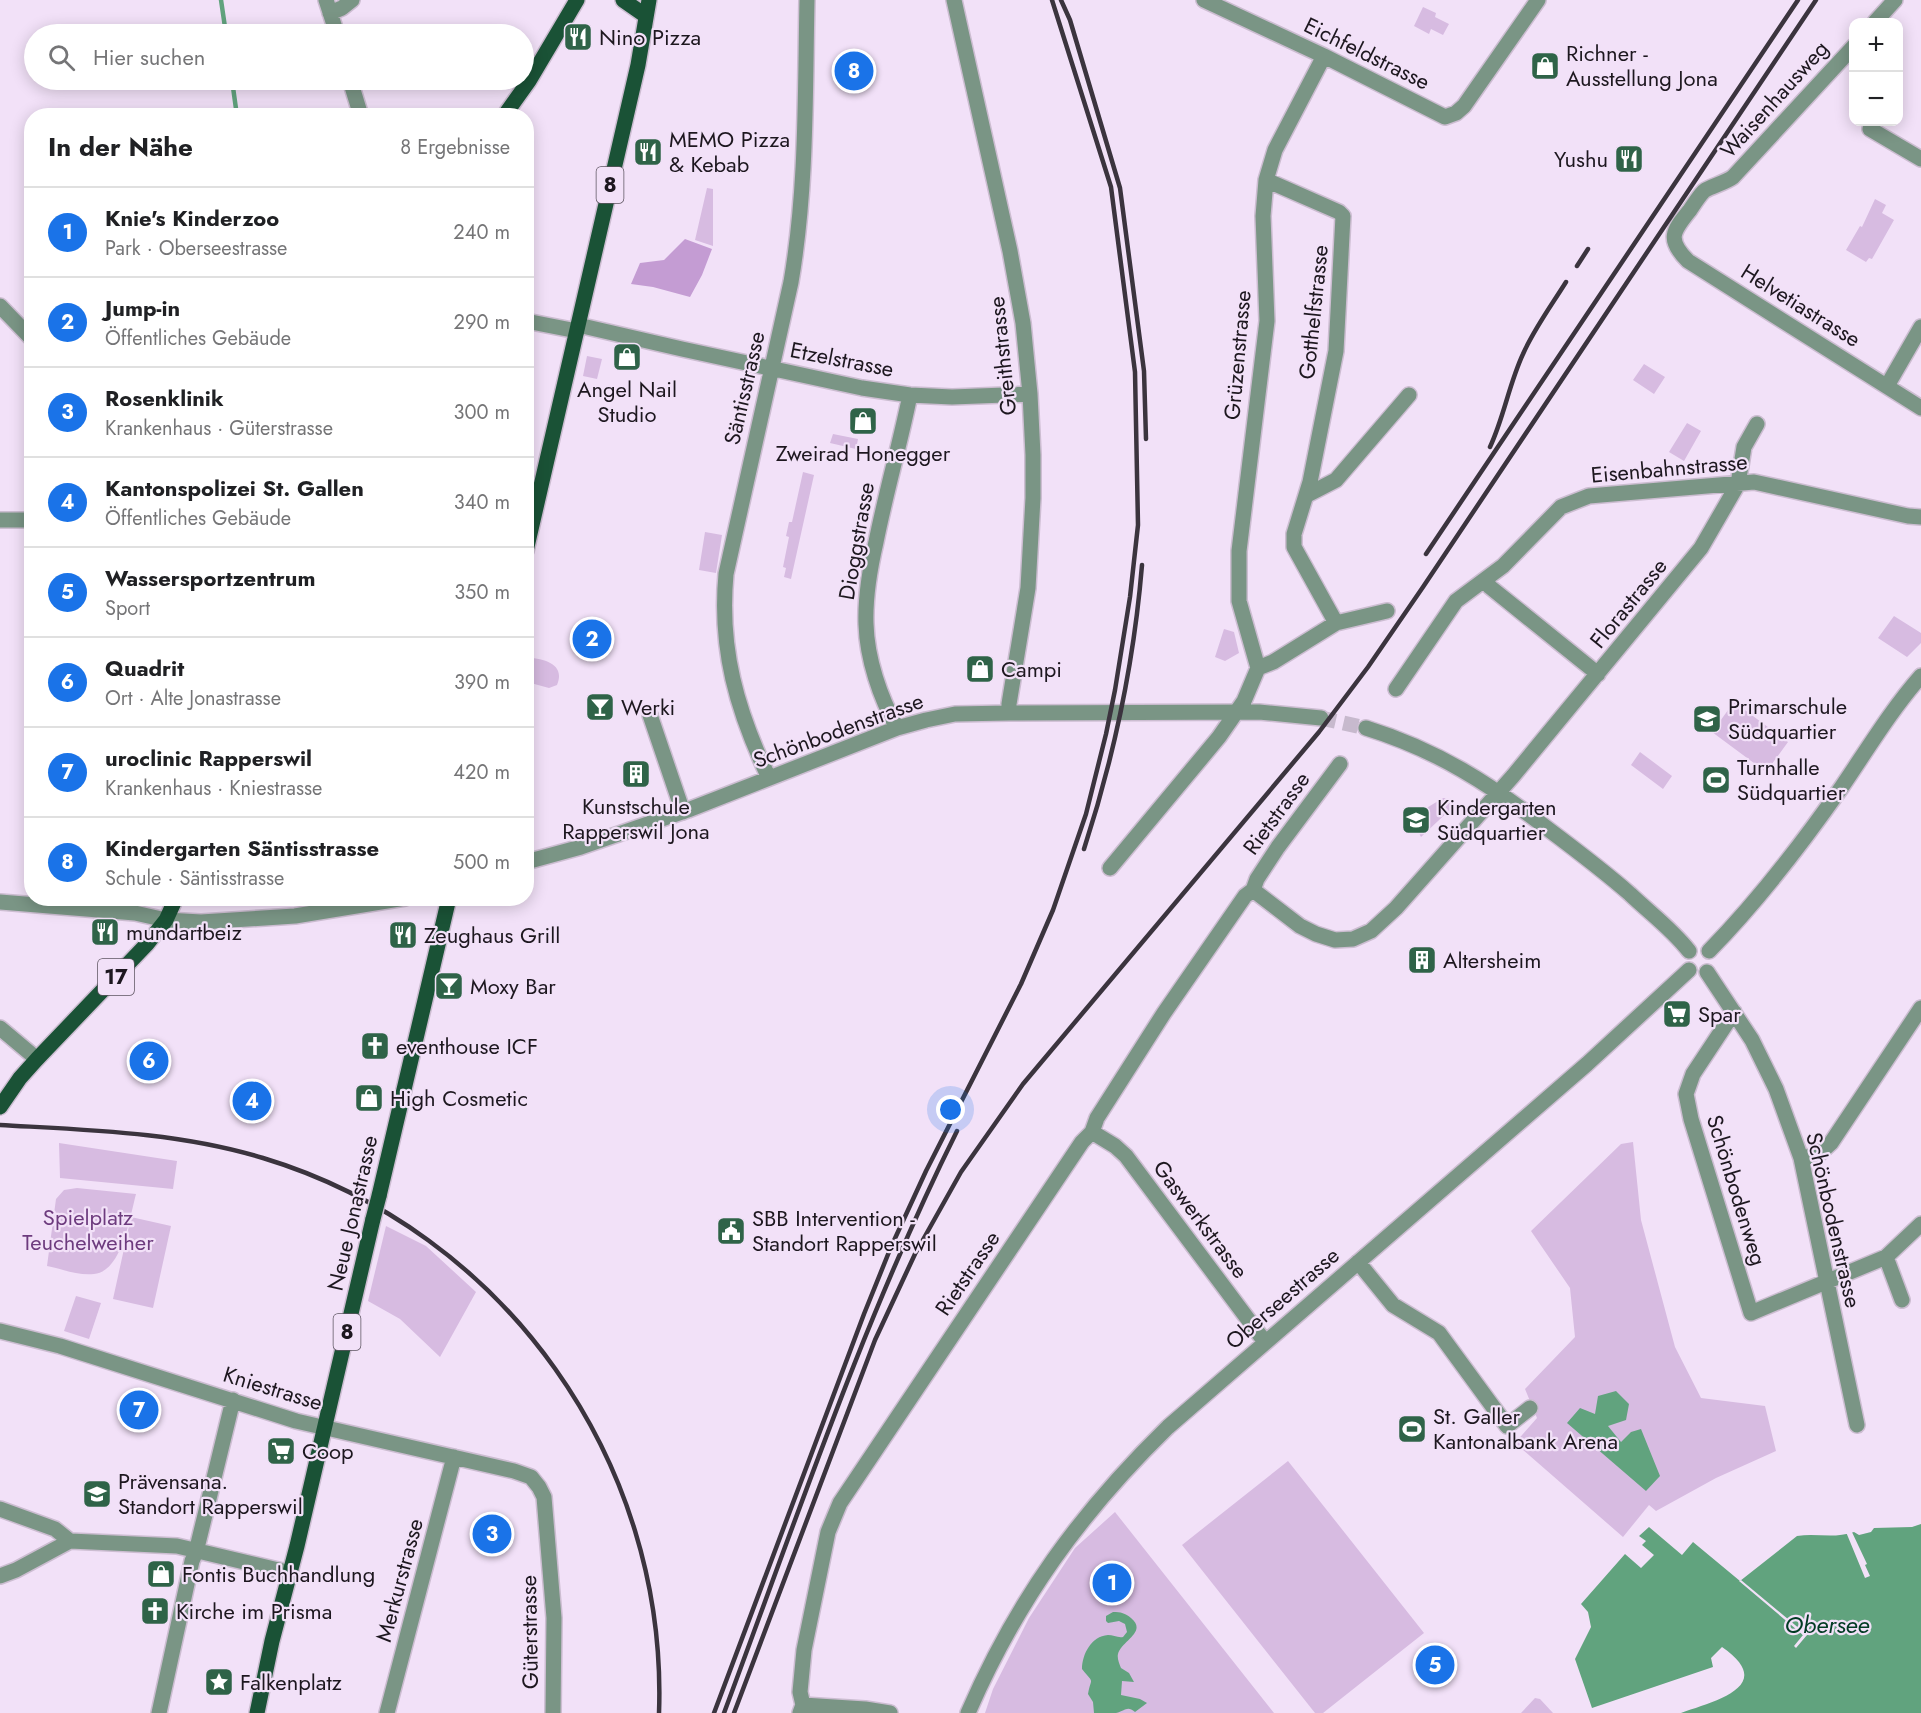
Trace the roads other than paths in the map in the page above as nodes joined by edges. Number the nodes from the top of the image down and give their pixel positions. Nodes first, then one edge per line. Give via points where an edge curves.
1 (352, 0) edge
2 (577, 0) edge
3 (623, 0) edge
4 (648, 0) edge
5 (807, 0) edge
6 (954, 0) edge
7 (1204, 0) edge
8 (1538, 0) edge
9 (1895, 0) edge
10 (328, 7) edge
11 (646, 16) junction
12 (1879, 18) edge
13 (334, 24) edge
14 (1849, 51) edge
15 (1324, 56) junction
16 (534, 73) edge
17 (353, 90) edge
18 (523, 90) edge
19 (359, 108) edge
20 (510, 108) edge
21 (1870, 129) dead end
22 (1921, 159) edge
23 (1266, 180) junction
24 (1676, 228) joint
25 (0, 306) edge
26 (534, 322) edge
27 (1921, 327) edge
28 (578, 328) junction
29 (24, 331) edge
30 (772, 369) junction
31 (1887, 386) junction
32 (1030, 394) junction
33 (910, 395) junction
34 (1409, 395) dead end
35 (1921, 408) edge
36 (1757, 424) dead end
37 (1738, 484) junction
38 (1307, 495) junction
39 (534, 517) edge
40 (1921, 517) edge
41 (0, 520) edge
42 (24, 520) edge
43 (1486, 580) junction
44 (1387, 611) dead end
45 (1336, 623) junction
46 (1258, 668) junction
47 (1599, 674) junction
48 (1919, 683) edge
49 (1396, 689) dead end
50 (1009, 712) junction
51 (1236, 712) junction
52 (650, 715) dead end
53 (1321, 718) tunnel mouth
54 (897, 728) junction
55 (1366, 728) tunnel mouth
56 (1340, 764) dead end
57 (769, 778) junction
58 (1499, 791) junction
59 (683, 812) junction
60 (534, 860) edge
61 (1110, 868) dead end
62 (1252, 890) junction
63 (0, 902) edge
64 (24, 904) edge
65 (49, 906) edge
66 (172, 906) edge
67 (357, 906) edge
68 (446, 906) edge
69 (166, 920) junction
70 (1689, 951) junction
71 (1709, 951) junction
72 (1689, 970) junction
73 (1707, 972) junction
74 (1921, 1008) edge
75 (1734, 1012) junction
76 (0, 1028) edge
77 (37, 1059) junction
78 (1, 1105) edge
79 (1092, 1132) junction
80 (1801, 1158) junction
81 (1920, 1225) edge
82 (1886, 1257) junction
83 (1358, 1262) junction
84 (1826, 1283) junction
85 (1902, 1300) dead end
86 (0, 1331) edge
87 (1265, 1342) junction
88 (233, 1400) junction
89 (1530, 1408) dead end
90 (1857, 1425) dead end
91 (325, 1427) junction
92 (454, 1457) junction
93 (534, 1481) joint
94 (0, 1509) edge
95 (70, 1541) junction
96 (196, 1552) junction
97 (291, 1573) junction
98 (0, 1576) edge
99 (801, 1709) edge
100 (159, 1713) edge
101 (257, 1713) edge
102 (387, 1713) edge
103 (553, 1713) edge
104 (890, 1713) edge
105 (968, 1713) edge

1 - 10 street via 342,8
2 - 16 main road
3 - 11 main road
4 - 11 main road, 8
5 - 30 street, Säntisstrasse via 799,234
6 - 32 street, Greithstrasse via 1012,263
7 - 15 street, Eichfeldstrasse
8 - 15 street, Eichfeldstrasse via 1464,106 1445,117
9 - 12 street
10 - 13 street
11 - 28 main road, 8
14 - 24 street, Waisenhausweg via 1745,165 1724,184 1705,190
15 - 23 street, Grüzenstrasse via 1275,150
17 - 19 street
18 - 20 main road
21 - 22 street
23 - 38 street, Gotthelfstrasse via 1343,216 1336,351
23 - 46 street, Grüzenstrasse via 1263,216 1267,321 1238,583
24 - 31 street, Helvetiastrasse via 1674,242 1688,261
25 - 29 street
26 - 28 street, Etzelstrasse
27 - 31 street
28 - 30 street, Etzelstrasse
28 - 39 main road, 8
30 - 33 street, Etzelstrasse
30 - 57 street, Säntisstrasse via 732,544 723,606 733,686
31 - 35 street, Helvetiastrasse
32 - 33 street, Etzelstrasse
32 - 50 street, Greithstrasse via 1033,498 1028,588
33 - 54 street, Dioggstrasse via 879,523 866,604 874,671
34 - 38 street via 1336,480
36 - 37 street, Florastrasse via 1744,447
37 - 40 street, Eisenbahnstrasse via 1771,484
37 - 43 street, Eisenbahnstrasse via 1588,496 1573,501 1552,514
37 - 47 street, Florastrasse via 1701,548
38 - 45 street, Gotthelfstrasse via 1294,534 1294,547
41 - 42 street
43 - 47 street
43 - 49 street, Eisenbahnstrasse via 1456,601
44 - 45 street
45 - 46 street
46 - 51 street
47 - 58 street, Florastrasse
48 - 71 street via 1782,868
50 - 51 street, Schönbodenstrasse
50 - 54 street, Schönbodenstrasse via 955,714
51 - 53 street, Schönbodenstrasse
51 - 61 street
52 - 59 street
54 - 57 street, Schönbodenstrasse
55 - 58 street via 1426,750
56 - 62 street, Rietstrasse via 1278,847
57 - 59 street, Schönbodenstrasse
58 - 62 street, Rietstrasse via 1396,908 1371,931 1353,939 1335,940 1308,930
58 - 70 street via 1605,872
59 - 60 street, Schönbodenstrasse
62 - 79 street, Rietstrasse via 1164,1013
63 - 64 street
65 - 69 street via 135,913
66 - 69 main road, 17
67 - 69 street via 296,916 201,922
68 - 91 main road, Neue Jonastrasse / 8, bridge
69 - 77 main road, 17
70 - 71 street via 1699,947
70 - 72 street via 1685,961
71 - 73 street via 1713,962
72 - 73 street via 1697,974
72 - 83 street, Oberseestrasse via 1587,1064
73 - 75 street, Schönbodenstrasse
74 - 80 street via 1831,1143 1818,1155
75 - 80 street, Schönbodenstrasse via 1776,1089
75 - 84 street, Schönbodenweg via 1693,1074 1686,1094 1751,1313
76 - 77 street
77 - 78 main road, 17
79 - 87 street, Gaswerkstrasse via 1126,1156
79 - 99 street, Rietstrasse via 840,1503 828,1532 804,1650
80 - 84 street, Schönbodenstrasse
81 - 82 street
82 - 84 street
82 - 85 street
83 - 87 street, Oberseestrasse
83 - 89 street via 1393,1305 1439,1333 1507,1426
84 - 90 street, Schönbodenstrasse
86 - 88 street, Kniestrasse
87 - 105 street, Oberseestrasse via 1168,1427 1084,1516 1018,1611
88 - 91 street, Kniestrasse
88 - 96 street
91 - 92 street, Kniestrasse
91 - 97 main road, Neue Jonastrasse / 8
92 - 93 street, Kniestrasse via 520,1473
92 - 102 street, Merkurstrasse
93 - 103 street, Güterstrasse via 544,1497 554,1602
94 - 95 street via 55,1529
95 - 96 street via 177,1546
95 - 98 street
96 - 97 street
96 - 100 street
97 - 101 main road, Neue Jonastrasse / 8
99 - 104 street

